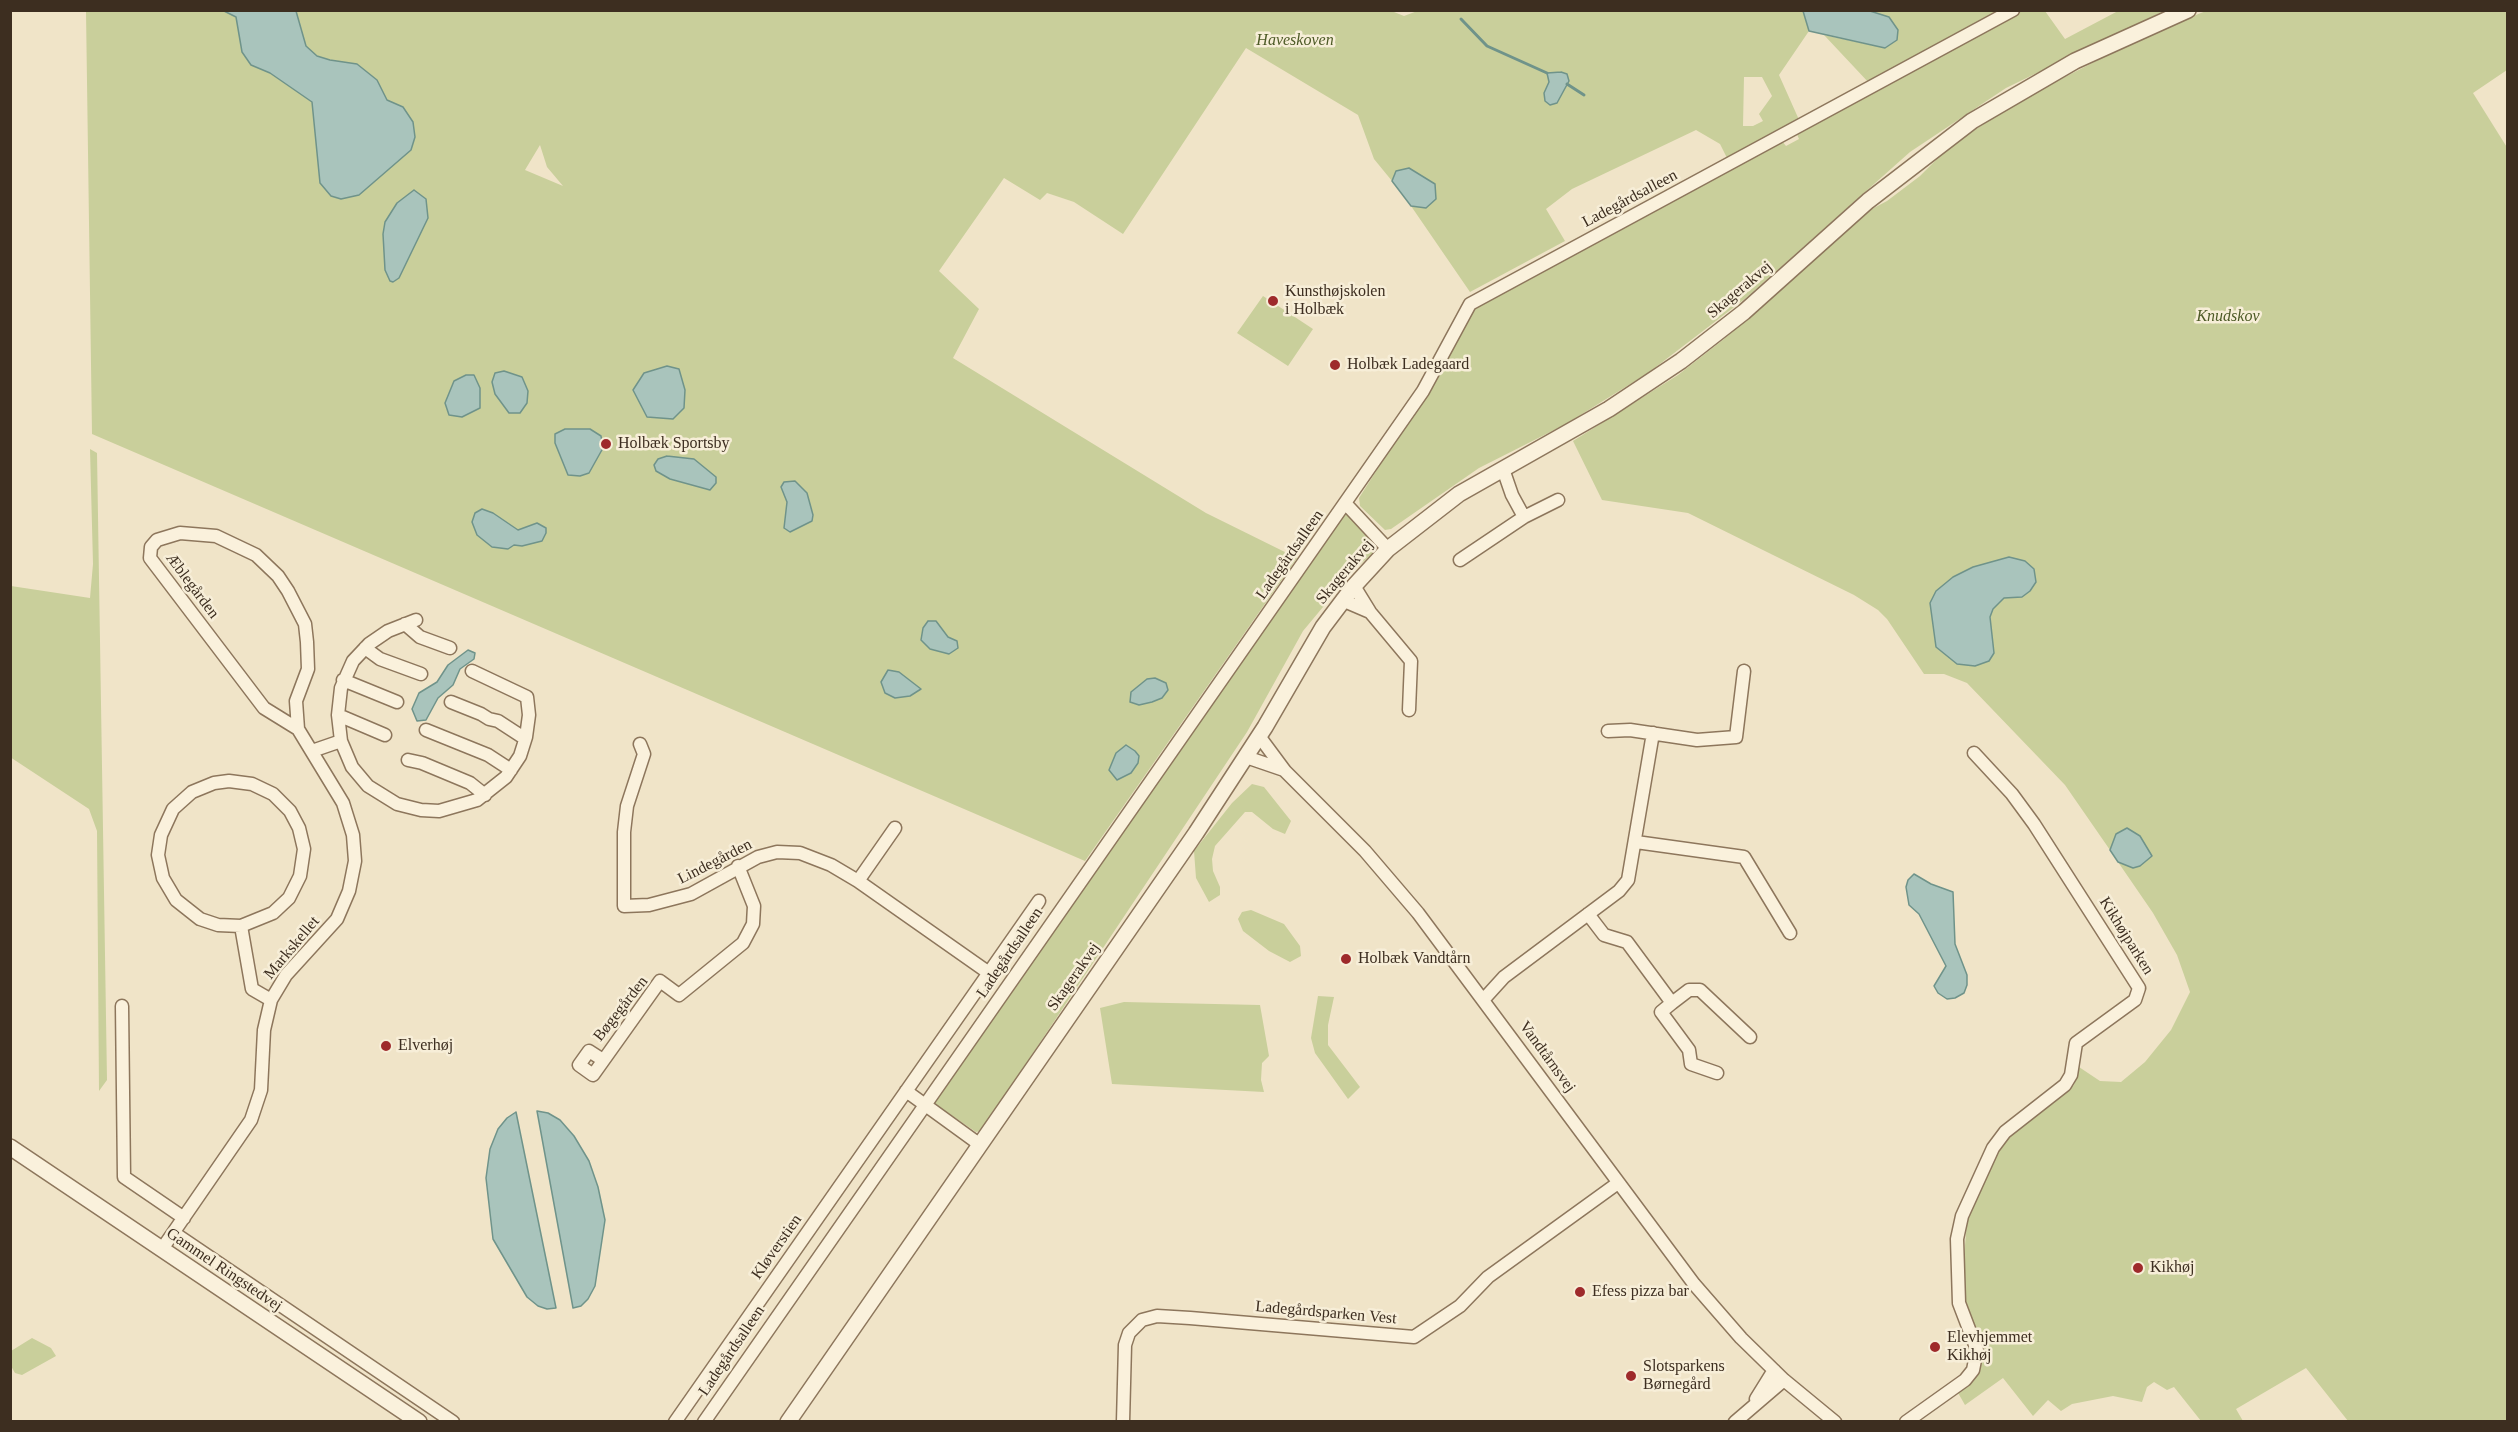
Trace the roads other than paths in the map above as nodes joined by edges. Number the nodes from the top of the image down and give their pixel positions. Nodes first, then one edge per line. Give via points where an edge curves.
1 (2013, 10) edge
2 (2188, 10) edge
3 (1497, 472) junction
4 (1558, 500) dead end
5 (1346, 504) junction
6 (1524, 518) junction
7 (1388, 549) junction
8 (1460, 560) dead end
9 (1354, 586) junction
10 (1342, 600) junction
11 (1370, 612) junction
12 (365, 648) junction
13 (450, 648) dead end
14 (472, 671) dead end
15 (1744, 671) dead end
16 (421, 674) dead end
17 (343, 680) junction
18 (296, 701) junction
19 (396, 702) dead end
20 (451, 702) dead end
21 (1409, 710) dead end
22 (338, 715) junction
23 (276, 718) junction
24 (298, 729) junction
25 (426, 730) dead end
26 (1608, 731) dead end
27 (1653, 733) junction
28 (385, 735) dead end
29 (1259, 736) junction
30 (526, 737) junction
31 (341, 741) junction
32 (640, 744) dead end
33 (312, 751) junction
34 (1974, 753) dead end
35 (1246, 757) junction
36 (408, 760) dead end
37 (511, 770) junction
38 (1285, 771) junction
39 (486, 795) junction
40 (896, 828) dead end
41 (1636, 842) junction
42 (738, 866) junction
43 (858, 881) junction
44 (1039, 901) dead end
45 (1588, 914) junction
46 (241, 926) junction
47 (1790, 933) dead end
48 (989, 973) junction
49 (1481, 994) junction
50 (271, 1000) junction
51 (1672, 1003) junction
52 (122, 1006) dead end
53 (1750, 1037) dead end
54 (603, 1060) dead end
55 (1717, 1073) dead end
56 (906, 1091) junction
57 (925, 1105) junction
58 (980, 1144) junction
59 (10, 1147) edge
60 (1618, 1183) junction
61 (184, 1218) junction
62 (174, 1233) junction
63 (162, 1249) junction
64 (1774, 1370) junction
65 (1784, 1380) junction
66 (404, 1389) junction
67 (393, 1404) junction
68 (1751, 1407) junction
69 (419, 1422) edge
70 (453, 1422) edge
71 (675, 1422) edge
72 (704, 1422) edge
73 (788, 1422) edge
74 (1123, 1422) edge
75 (1735, 1422) edge
76 (1835, 1422) edge
77 (1906, 1422) edge

1 - 5 street, Ladegårdsalleen via 1470,304 1423,391
2 - 3 street, Skagerakvej via 2075,61 1972,121 1868,201 1744,312 1681,361 1609,410
3 - 6 street
3 - 7 street, Skagerakvej via 1434,511
4 - 6 street
5 - 7 street, Ladegårdsalleen
5 - 57 street, Ladegårdsalleen
6 - 8 street
7 - 9 street, Skagerakvej
9 - 10 street, Skagerakvej
9 - 11 street
10 - 11 street
10 - 29 street, Skagerakvej
11 - 21 street via 1411,662
12 - 13 street via 388,631 411,622 420,637
12 - 16 street via 380,659
12 - 17 street
14 - 30 street via 527,697
15 - 27 street via 1736,737 1697,740
17 - 19 street
17 - 22 street
18 - 23 street, Æblegården
18 - 23 street, Æblegården via 308,669 307,642 298,609 278,576 256,555 216,536 180,533 157,540 151,547 150,558 264,708
18 - 24 street, Æblegården
20 - 30 street
22 - 28 street
22 - 31 street
23 - 24 street, Æblegården
24 - 33 street, Markskellet
25 - 37 street via 488,755
26 - 27 street
27 - 41 street
29 - 35 street, Skagerakvej
29 - 38 street, Vandtårnsvej
30 - 37 street
31 - 33 street
31 - 39 street via 361,779 381,797 397,804 439,811
32 - 42 street, Lindegården via 644,753 627,806 624,906 650,905 691,894
33 - 50 street, Markskellet via 348,815 354,842 353,873 348,897 337,919 286,975
34 - 77 street, Kikhøjparken via 2034,824 2139,988 2135,1000 2076,1044 2071,1075 2065,1085 1999,1138 1962,1216 1957,1239 1959,1303 1977,1350 1973,1370
35 - 38 street, Vandtårnsvej
35 - 58 street, Skagerakvej
36 - 39 street via 470,783
37 - 39 street
38 - 49 street, Vandtårnsvej via 1373,859
40 - 43 street
41 - 45 street via 1628,880
41 - 47 street via 1744,857
42 - 43 street, Lindegården via 777,852 800,853
42 - 54 street, Bøgegården via 754,906 753,924 744,943 679,995 660,981
43 - 48 street, Lindegården
44 - 48 street, Kløverstien
45 - 49 street
45 - 51 street via 1604,935 1627,942
46 - 46 street via 273,913 289,898 300,876 304,849 290,811 273,794 252,784 214,783 192,792 173,809 161,835 158,855 163,878 176,900 200,919
46 - 50 street via 252,989
48 - 56 street, Kløverstien
49 - 60 street, Vandtårnsvej
50 - 61 street, Markskellet via 264,1030 263,1076 257,1107 231,1152
51 - 53 street via 1689,990 1700,990
51 - 55 street via 1661,1012 1689,1050 1691,1064
52 - 61 street via 124,1177
56 - 57 street
56 - 71 street, Kløverstien
57 - 58 street
57 - 72 street, Ladegårdsalleen
58 - 73 street, Skagerakvej
59 - 63 street, Gammel Ringstedvej
60 - 64 street, Vandtårnsvej via 1694,1284
60 - 74 street, Ladegårdsparken Vest via 1488,1277 1460,1306 1414,1337 1157,1316 1142,1320 1129,1333 1125,1345
61 - 62 street, Markskellet
62 - 63 street, Markskellet
62 - 66 street
63 - 67 street, Gammel Ringstedvej
64 - 65 street, Vandtårnsvej
64 - 68 street
65 - 68 street
65 - 76 street, Vandtårnsvej
66 - 67 street
66 - 70 street
67 - 69 street, Gammel Ringstedvej
68 - 75 street

